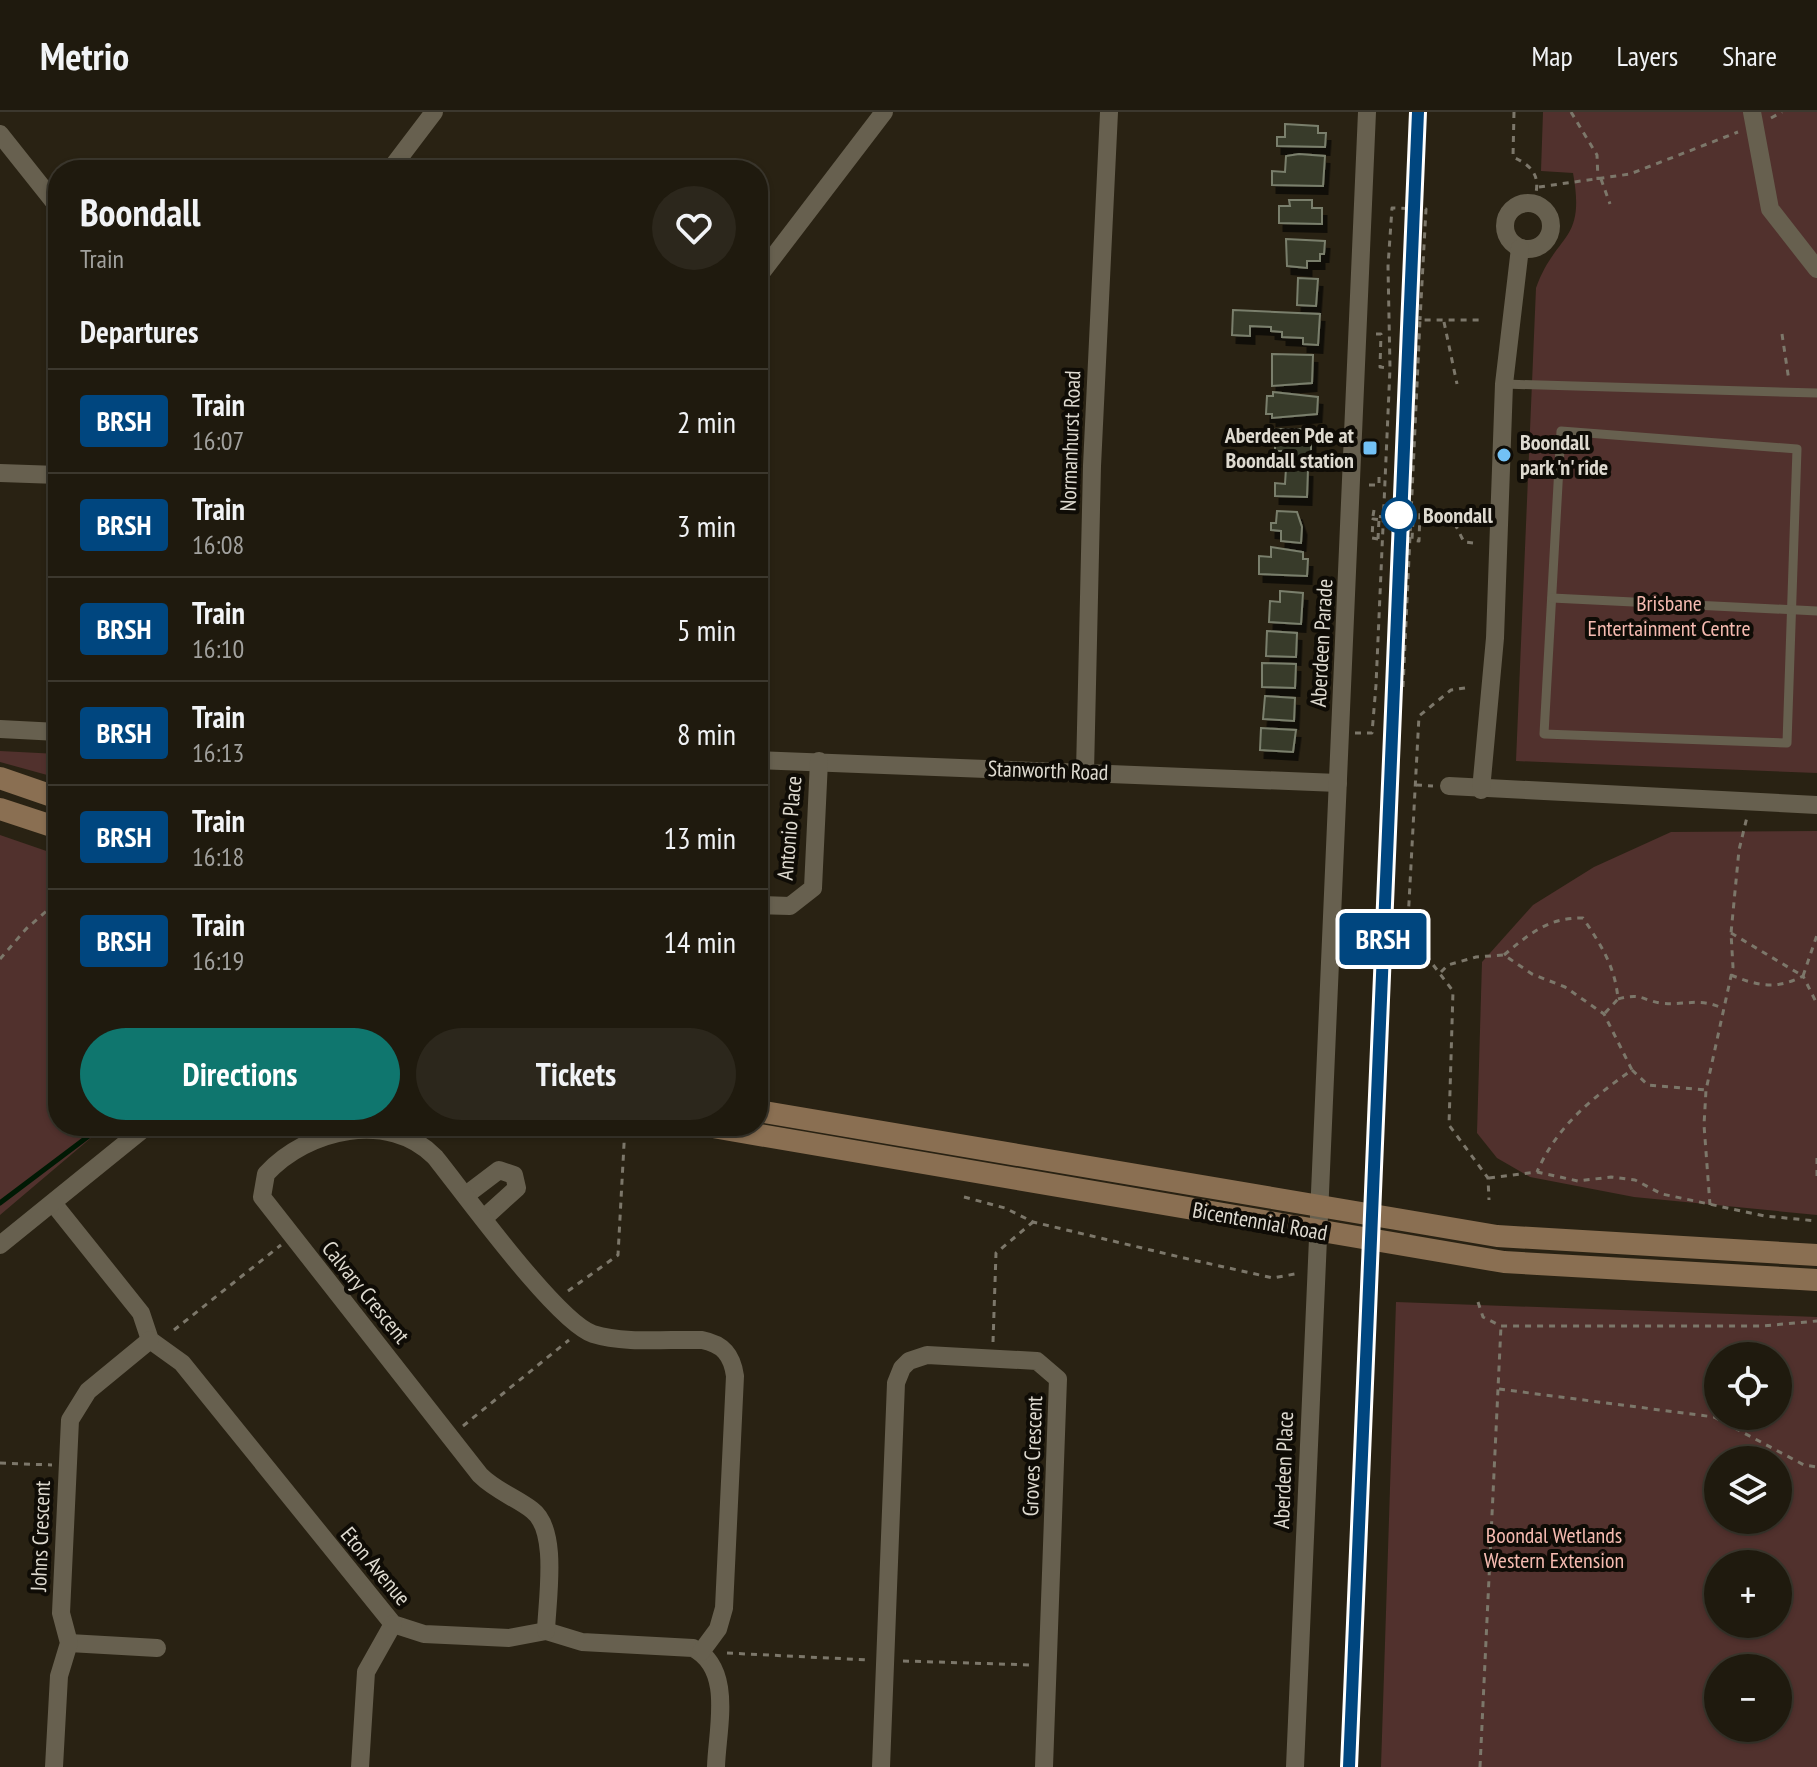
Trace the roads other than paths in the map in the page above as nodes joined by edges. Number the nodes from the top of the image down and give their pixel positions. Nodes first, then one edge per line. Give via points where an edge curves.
1 (434, 112) edge
2 (884, 112) edge
3 (1109, 112) edge
4 (1367, 112) edge
5 (1753, 120) edge
6 (0, 134) edge
7 (398, 160) edge
8 (48, 194) edge
9 (1520, 248) junction
10 (1817, 252) edge
11 (768, 264) edge
12 (1817, 268) edge
13 (1504, 384) junction
14 (1817, 393) edge
15 (0, 473) edge
16 (48, 475) edge
17 (1552, 598) junction
18 (1789, 610) junction
19 (1817, 611) edge
20 (0, 729) edge
21 (48, 731) edge
22 (768, 760) edge
23 (819, 761) junction
24 (1085, 772) junction
25 (0, 778) edge
26 (1338, 783) junction
27 (1449, 786) dead end
28 (1481, 790) junction
29 (48, 795) edge
30 (1817, 805) edge
31 (0, 809) edge
32 (48, 825) edge
33 (768, 905) edge
34 (768, 1113) edge
35 (135, 1136) edge
36 (321, 1136) edge
37 (406, 1136) edge
38 (765, 1136) edge
39 (1320, 1176) joint
40 (466, 1195) junction
41 (53, 1203) junction
42 (484, 1218) junction
43 (0, 1245) edge
44 (1817, 1255) edge
45 (1817, 1280) edge
46 (150, 1340) junction
47 (393, 1624) junction
48 (546, 1631) junction
49 (69, 1643) junction
50 (157, 1648) dead end
51 (701, 1652) junction
52 (54, 1767) edge
53 (360, 1767) edge
54 (716, 1767) edge
55 (881, 1767) edge
56 (1044, 1767) edge
57 (1295, 1767) edge

1 - 7 street
2 - 11 street
3 - 24 street, Normanhurst Road via 1092,466
4 - 26 street, Aberdeen Parade
5 - 12 street via 1770,209
6 - 8 street
9 - 9 street via 1541,245 1550,233 1536,196 1507,216 1505,231
9 - 13 street
10 - 12 lane
13 - 14 lane
13 - 28 street via 1495,638
15 - 16 street
17 - 18 lane
17 - 18 lane via 1544,734 1787,743
17 - 18 lane via 1561,431 1797,449
18 - 19 lane
20 - 21 street
22 - 23 street, Stanworth Road
23 - 24 street, Stanworth Road
23 - 33 street, Antonio Place via 813,888 790,906
24 - 26 street, Stanworth Road
25 - 29 main road
26 - 39 street, Aberdeen Parade
27 - 28 street
28 - 30 street
31 - 32 main road
34 - 44 main road, Bicentennial Road via 1497,1236
35 - 41 street
36 - 48 street, Calvary Crescent via 290,1151 263,1180 262,1197 493,1487 531,1509 544,1525 549,1545
37 - 40 street, Calvary Crescent via 424,1146
38 - 45 main road, Bicentennial Road via 1504,1262
39 - 57 street, Aberdeen Place
40 - 42 street, Calvary Crescent
40 - 42 street via 499,1170 514,1175 517,1188
41 - 43 street
41 - 46 street, Eton Avenue via 141,1313
42 - 51 street, Calvary Crescent via 577,1327 609,1337 714,1342 733,1364 724,1608 718,1629
46 - 47 street, Eton Avenue via 182,1363
46 - 49 street, Johns Crescent via 73,1410 61,1613
47 - 48 street, Eton Avenue via 424,1634 509,1638
47 - 53 street via 366,1672
48 - 51 street, Eton Avenue via 582,1642 684,1645
49 - 50 street
49 - 52 street, Johns Crescent via 59,1676
51 - 54 street via 713,1663 719,1680
55 - 56 street, Groves Crescent via 898,1375 917,1357 1037,1361 1058,1379

